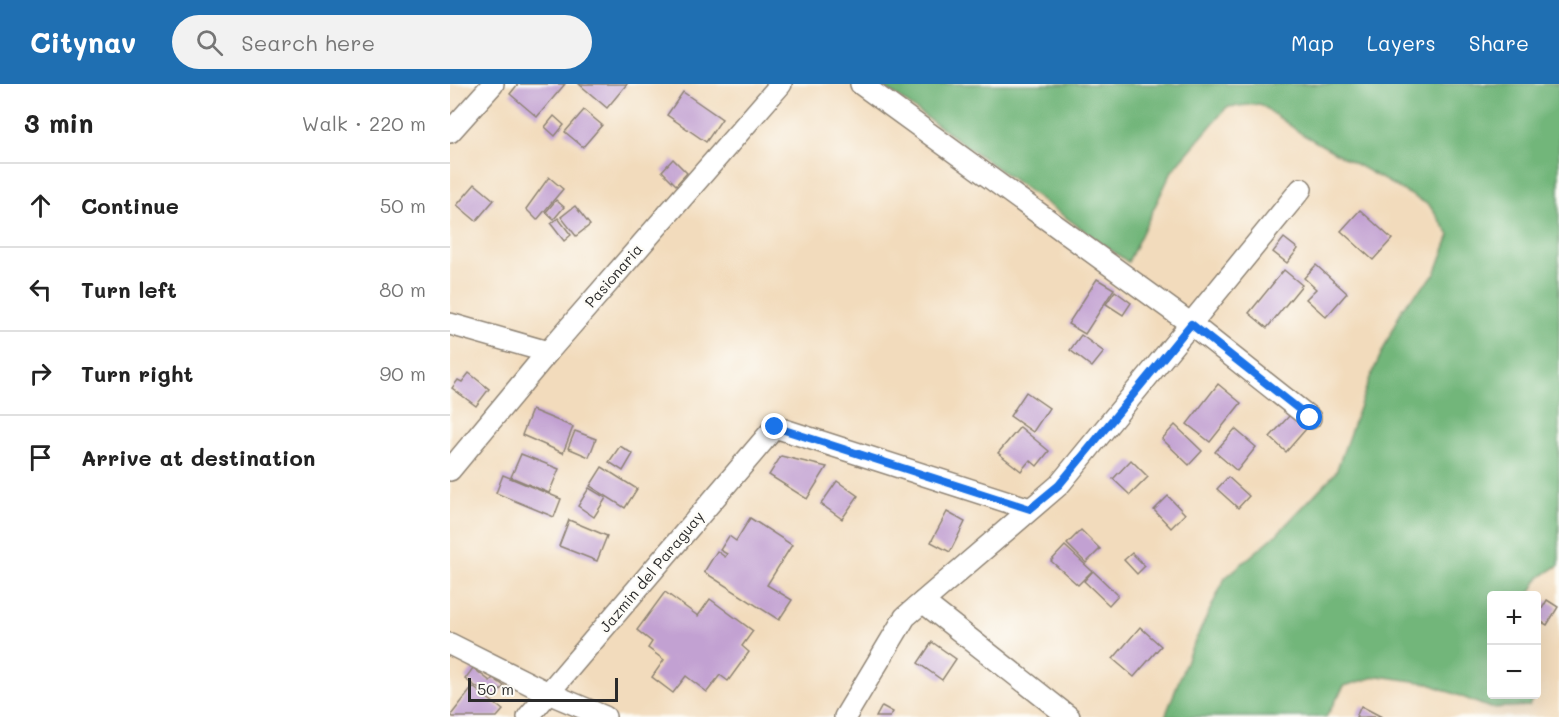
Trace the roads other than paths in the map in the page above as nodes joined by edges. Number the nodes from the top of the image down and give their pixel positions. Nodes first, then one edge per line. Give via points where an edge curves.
1 (493, 84) edge
2 (781, 84) edge
3 (861, 84) edge
4 (450, 132) edge
5 (1301, 189) dead end
6 (450, 324) edge
7 (1191, 324) junction
8 (548, 352) junction
9 (1310, 418) dead end
10 (450, 471) edge
11 (1030, 509) junction
12 (923, 602) junction
13 (450, 644) edge
14 (548, 693) junction
15 (528, 717) edge
16 (606, 717) edge
17 (845, 717) edge
18 (1069, 717) edge

1 - 4 street
2 - 8 street, Pasionaria
3 - 7 street
5 - 7 street
6 - 8 street
7 - 9 street
7 - 11 street via 1059,485
8 - 10 street, Pasionaria
11 - 12 street
11 - 14 street, Jazmin del Paraguay via 775,427
12 - 17 street via 904,617
12 - 18 street
13 - 14 street
14 - 15 street, Jazmin del Paraguay
14 - 16 street

